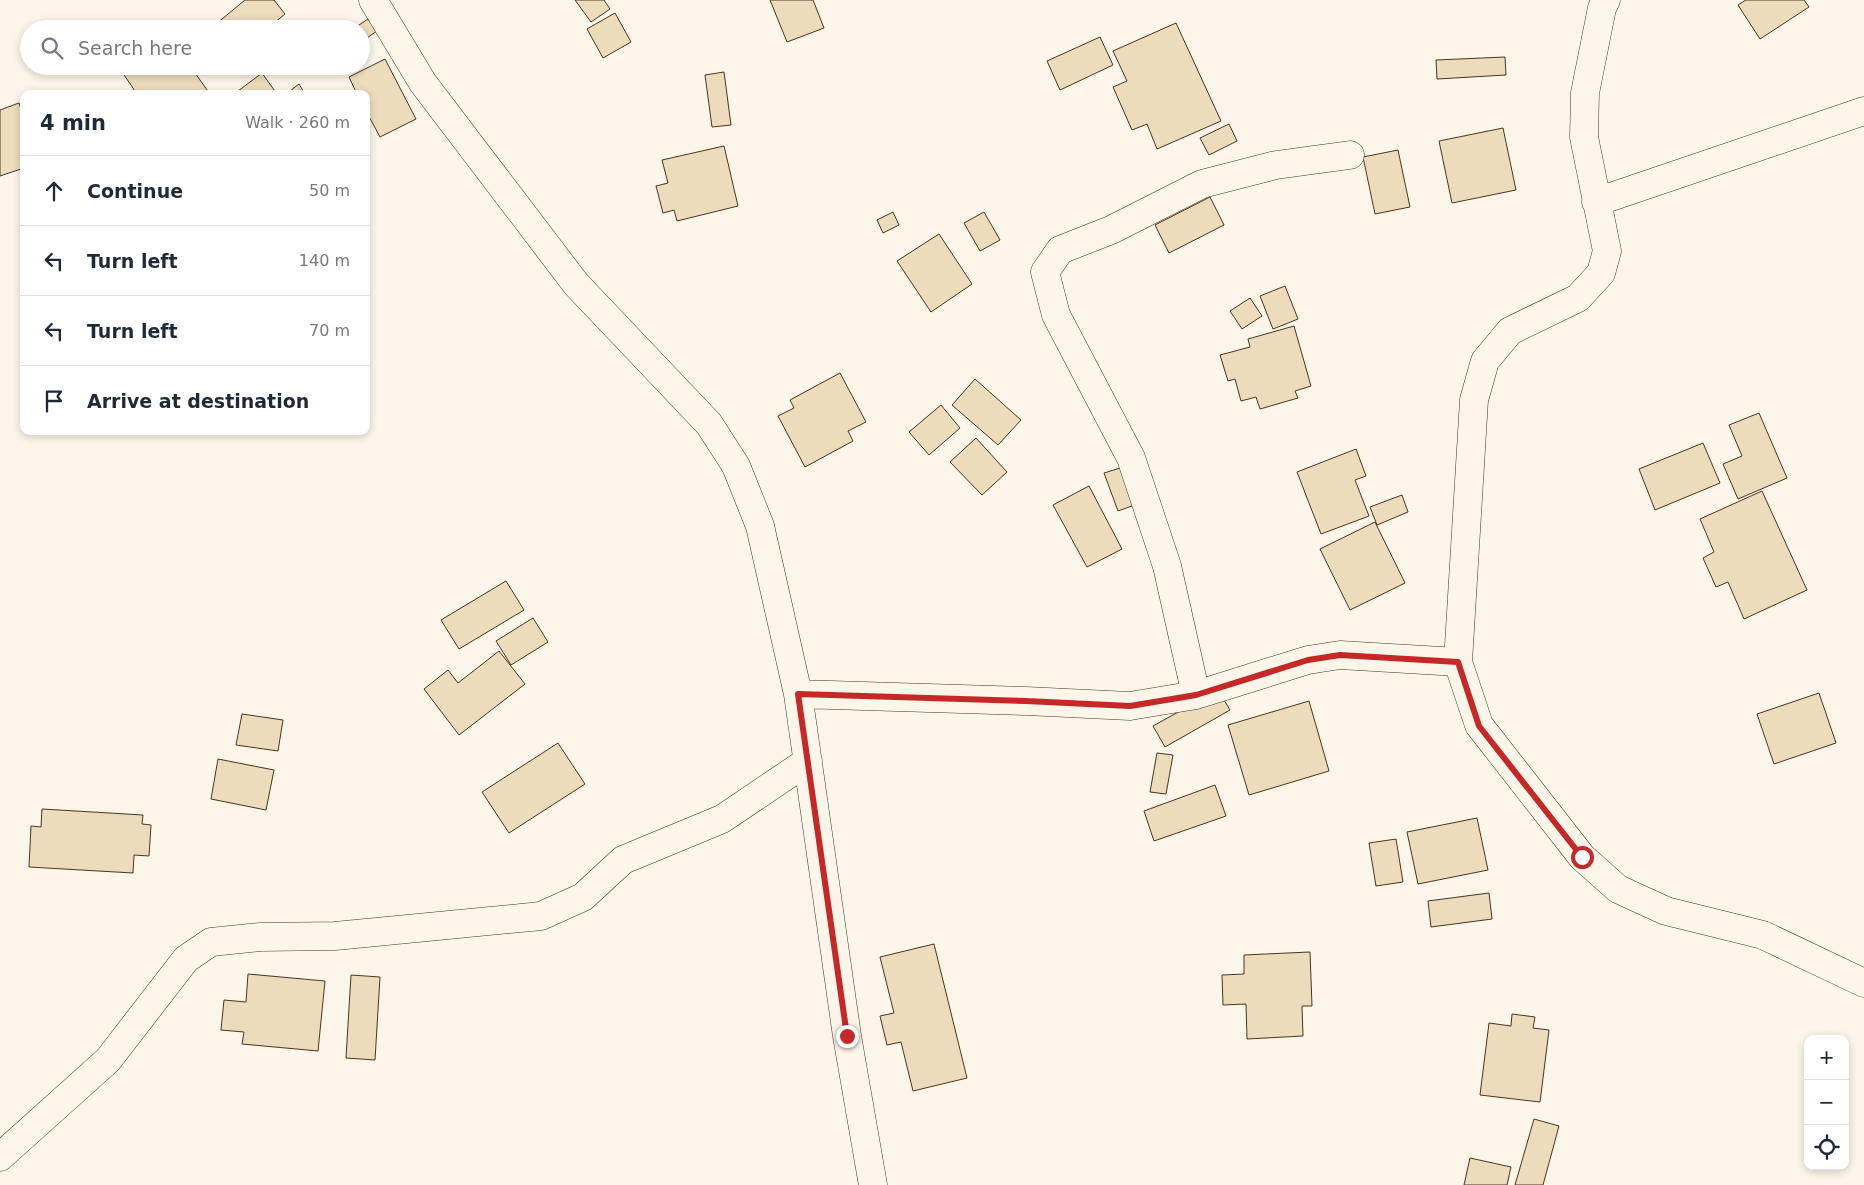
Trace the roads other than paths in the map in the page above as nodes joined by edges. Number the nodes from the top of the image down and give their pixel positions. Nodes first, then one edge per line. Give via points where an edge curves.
1 (373, 0) edge
2 (1606, 0) edge
3 (1864, 111) edge
4 (1350, 155) dead end
5 (1596, 202) junction
6 (1458, 662) junction
7 (798, 694) junction
8 (1196, 695) junction
9 (808, 761) junction
10 (1864, 983) edge
11 (0, 1156) edge
12 (873, 1185) edge

1 - 7 street via 423,82 576,284 709,424 736,466 760,526
2 - 5 street via 1585,93 1584,137
3 - 5 street
4 - 8 street via 1276,165 1202,184 1110,230 1060,250 1045,272 1056,315 1131,458 1166,566
5 - 6 street via 1607,251 1602,274 1578,298 1510,331 1484,360 1474,400
6 - 8 street via 1340,655 1308,660
6 - 10 street via 1479,726 1582,857 1618,889 1666,911 1763,935
7 - 8 street via 1130,706
7 - 9 street
9 - 11 street via 722,819 623,860 583,898 540,916 335,936 260,937 211,942 186,959 108,1060
9 - 12 street via 847,1036

